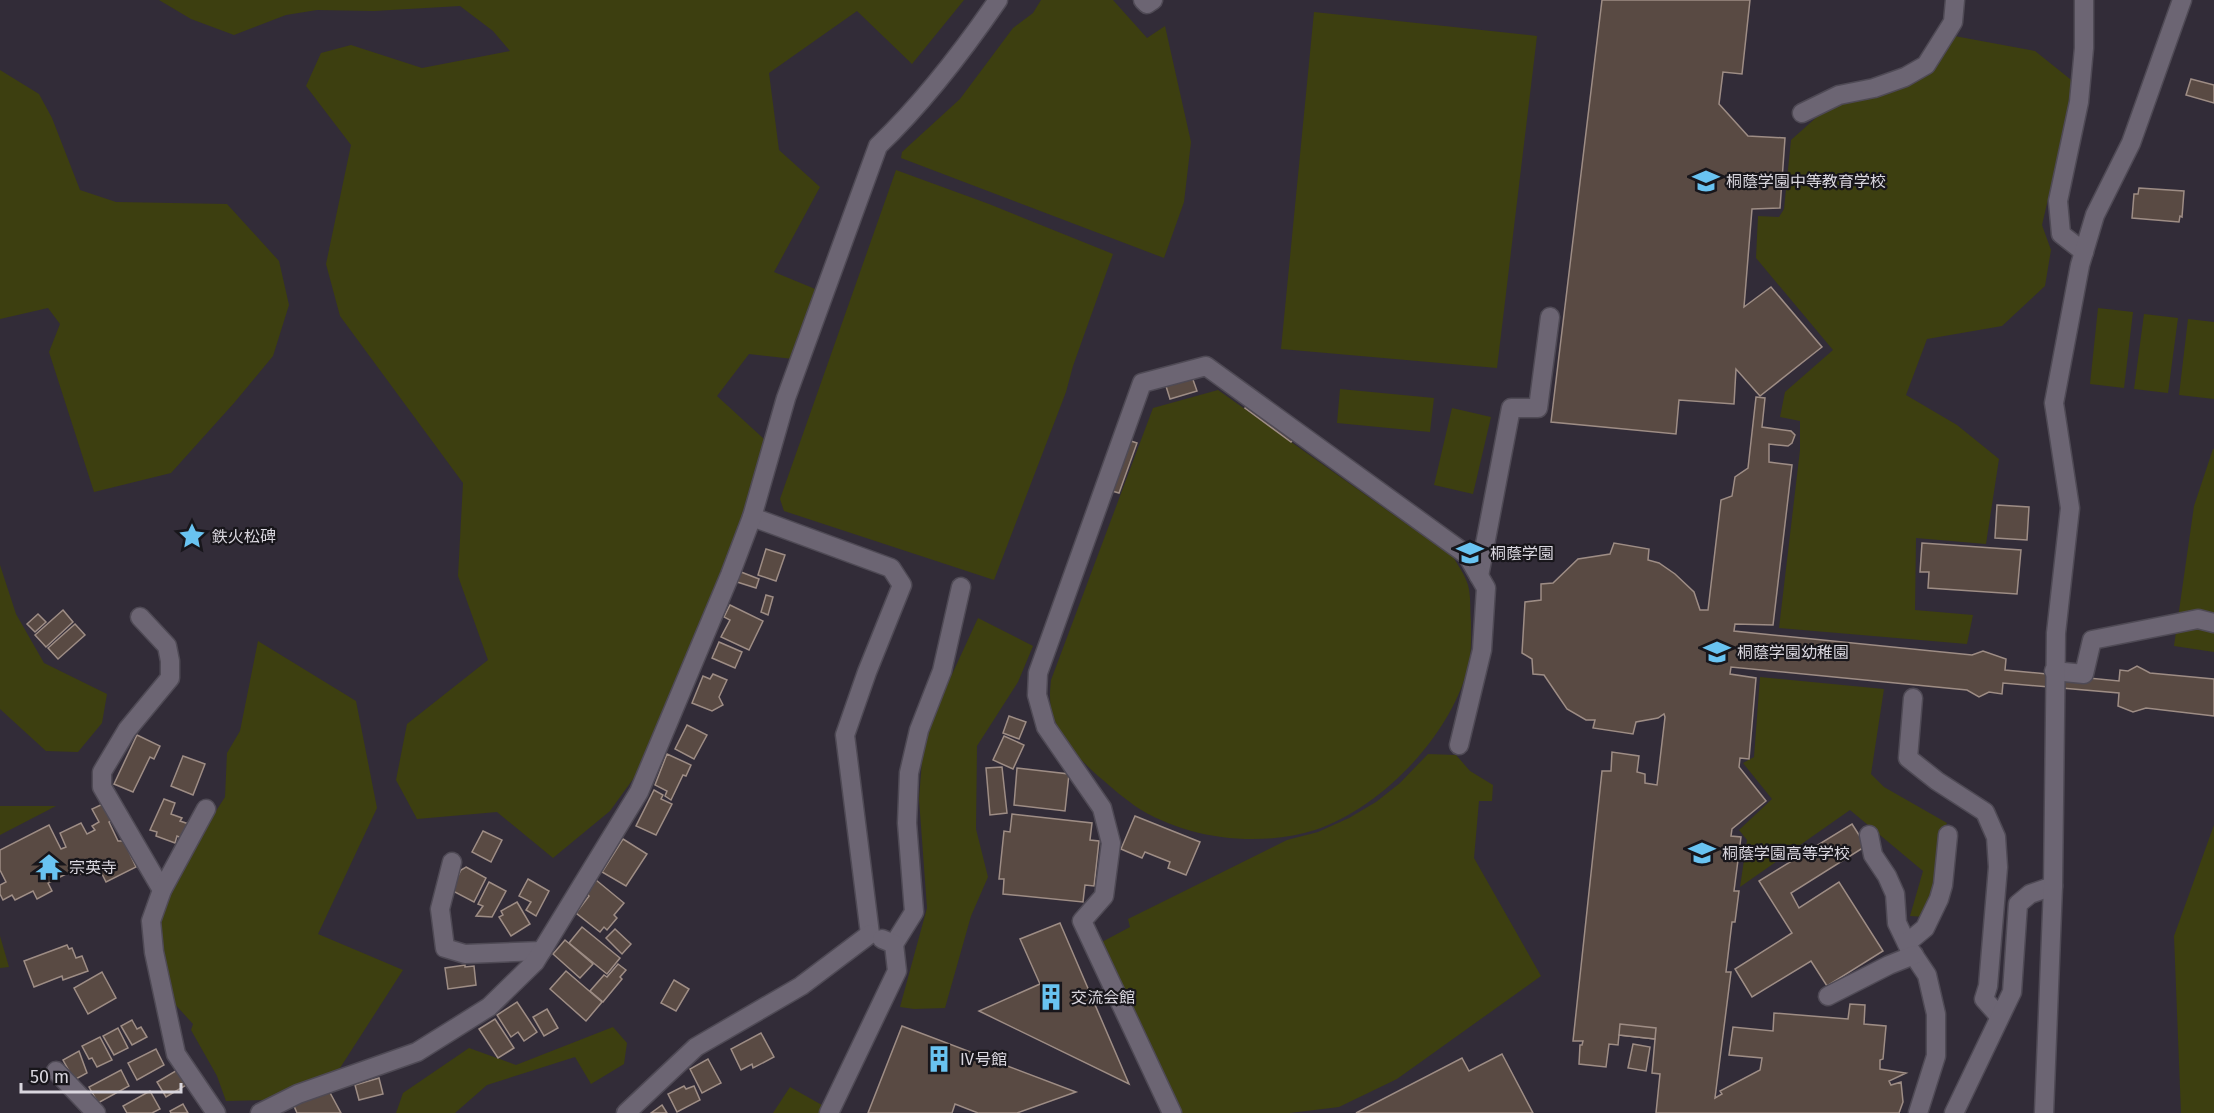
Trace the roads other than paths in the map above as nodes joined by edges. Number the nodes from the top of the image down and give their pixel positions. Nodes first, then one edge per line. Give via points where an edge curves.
1 (998, 0) edge
2 (1143, 0) edge
3 (1153, 0) edge
4 (1955, 0) edge
5 (2084, 0) edge
6 (2182, 0) edge
7 (1802, 113) dead end
8 (2084, 252) junction
9 (1550, 317) dead end
10 (752, 517) junction
11 (1479, 576) junction
12 (961, 586) dead end
13 (140, 617) dead end
14 (2214, 623) edge
15 (2054, 671) junction
16 (1913, 698) dead end
17 (1459, 745) dead end
18 (206, 809) dead end
19 (1869, 835) dead end
20 (1948, 836) dead end
21 (452, 862) dead end
22 (2053, 886) junction
23 (162, 890) junction
24 (870, 934) junction
25 (894, 944) junction
26 (1910, 949) junction
27 (542, 951) junction
28 (1828, 996) dead end
29 (1999, 1017) junction
30 (56, 1071) dead end
31 (96, 1113) edge
32 (216, 1113) edge
33 (260, 1113) edge
34 (626, 1113) edge
35 (829, 1113) edge
36 (1172, 1113) edge
37 (1918, 1113) edge
38 (1954, 1113) edge
39 (2044, 1113) edge

1 - 10 street via 976,33 878,146 786,398
2 - 3 street via 1147,4
4 - 7 street via 1953,22 1926,65 1905,77 1839,95
5 - 8 street via 2079,102 2058,201 2061,234
6 - 8 street via 2132,143 2095,215
8 - 15 street via 2054,403 2070,508
9 - 11 street via 1538,408 1511,408
10 - 24 street via 891,568 902,585 845,735
10 - 27 street via 639,792
11 - 17 street via 1486,588 1482,650
11 - 36 street via 1467,555 1206,366 1142,383 1038,673 1037,695 1046,727 1102,808 1111,843 1104,896 1082,921
12 - 25 street via 942,671 919,730 909,773 907,823 914,912
13 - 23 street via 167,646 170,678 127,730 102,772 102,787
14 - 15 street via 2198,619 2092,640 2084,674
15 - 22 street
16 - 29 street via 1908,758 1985,812 1996,837 1998,867 1984,999
18 - 23 street
19 - 26 street via 1873,855 1895,894 1897,923
20 - 26 street via 1939,899
21 - 27 street via 440,909 445,948 465,954
22 - 29 street via 2030,894 2018,904 2012,992
22 - 39 street
23 - 32 street via 151,921 176,1054
24 - 25 street
24 - 34 street via 801,986 696,1047
25 - 35 street via 897,971
26 - 28 street via 1889,965
26 - 37 street via 1928,975 1936,1014 1936,1056
27 - 33 street via 489,1007 417,1052 298,1094
29 - 38 street
30 - 31 street

